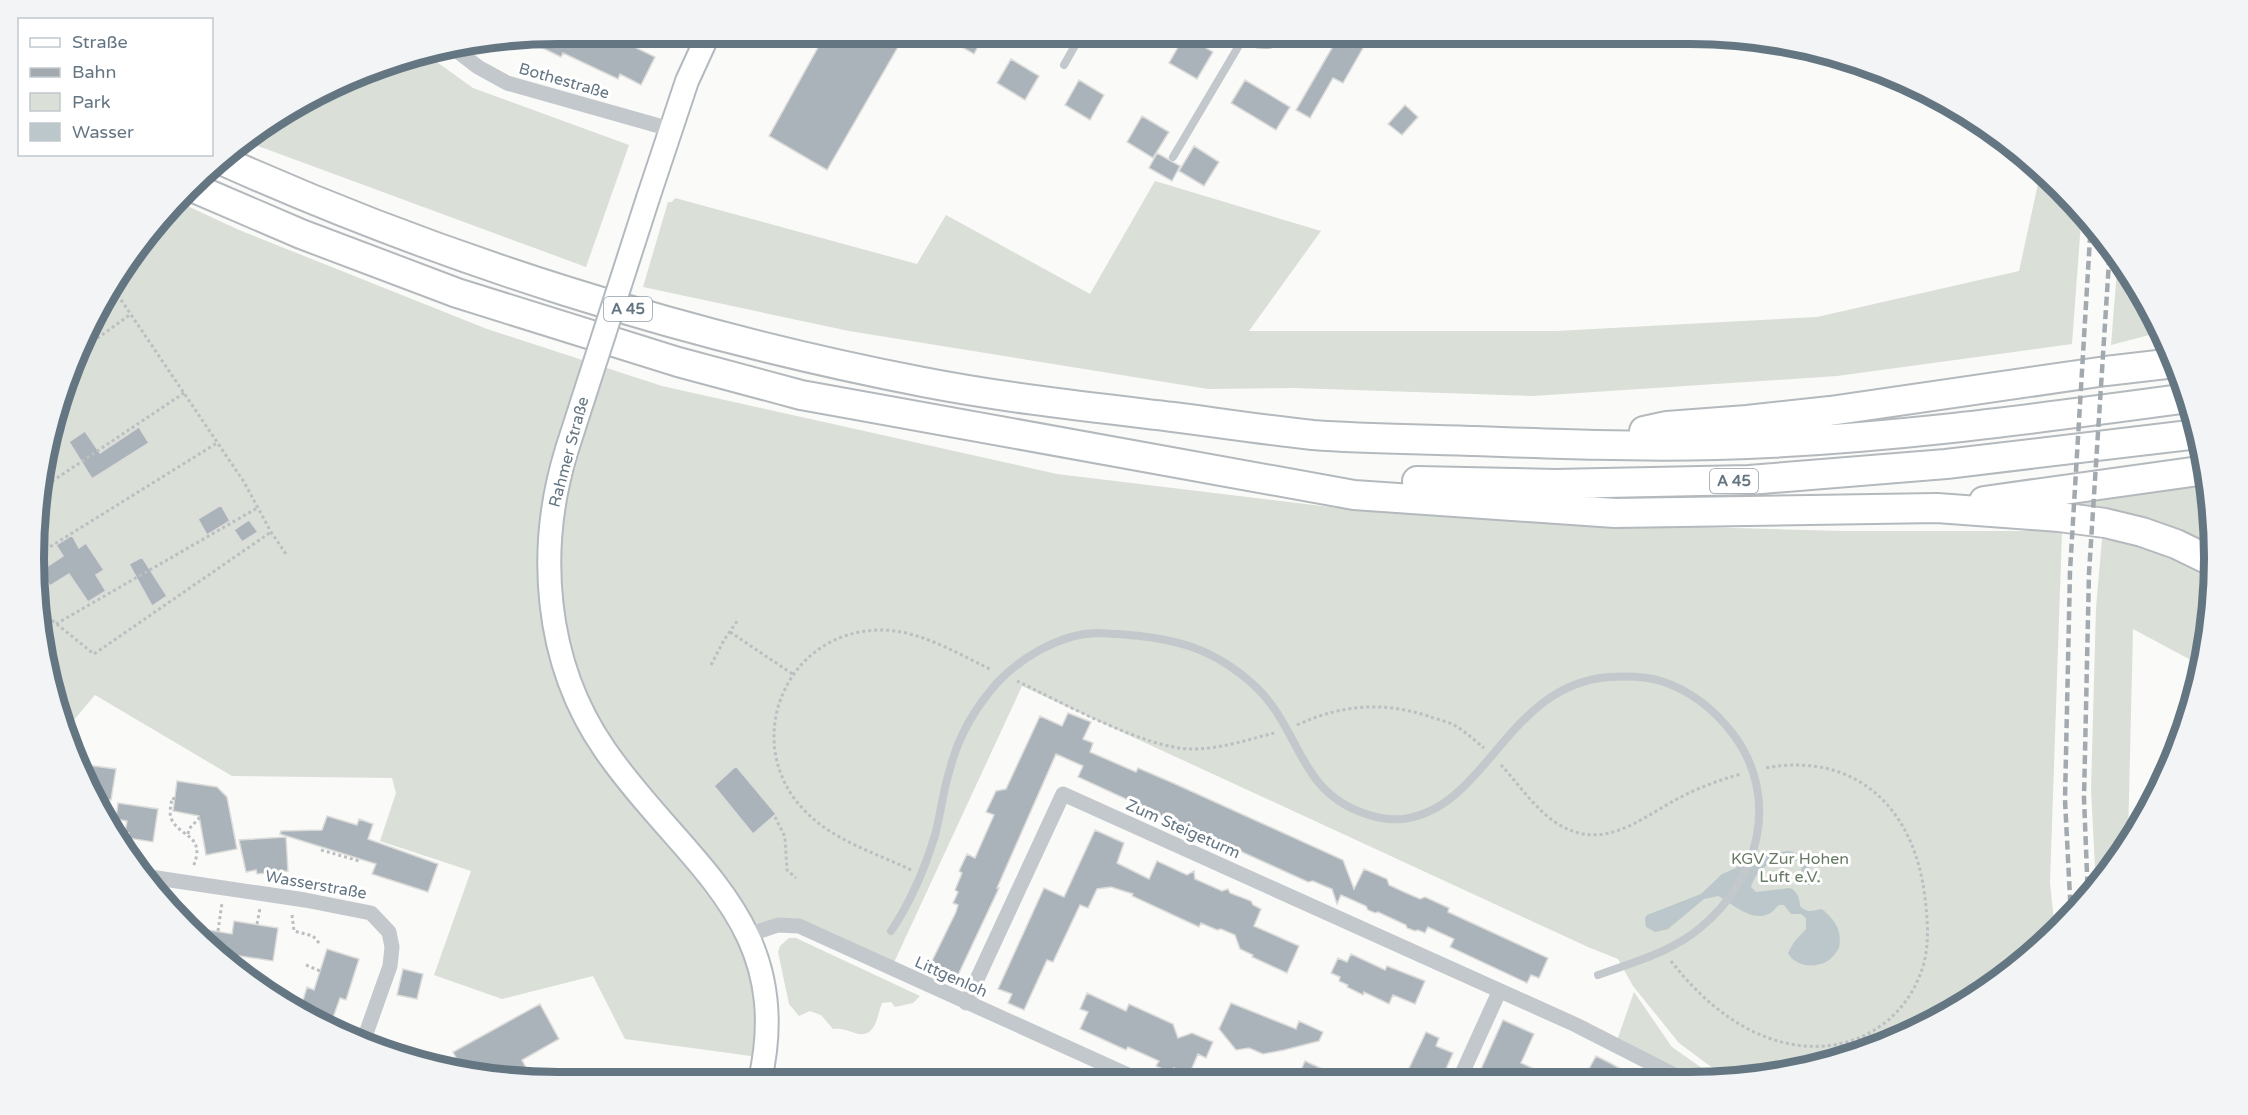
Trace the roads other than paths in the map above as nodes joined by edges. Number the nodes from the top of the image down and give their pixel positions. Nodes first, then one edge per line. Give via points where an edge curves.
1 (704, 44) edge
2 (1076, 44) edge
3 (1237, 44) edge
4 (459, 53) edge
5 (1064, 65) dead end
6 (670, 129) junction
7 (1173, 157) dead end
8 (229, 163) edge
9 (198, 190) edge
10 (2162, 354) edge
11 (2166, 364) edge
12 (2106, 371) junction
13 (2179, 399) edge
14 (2190, 435) edge
15 (1580, 444) junction
16 (2197, 471) edge
17 (1268, 478) junction
18 (1937, 508) junction
19 (2204, 558) edge
20 (156, 878) edge
21 (891, 931) dead end
22 (748, 935) junction
23 (1598, 975) dead end
24 (1499, 992) junction
25 (966, 1003) junction
26 (366, 1034) edge
27 (761, 1072) edge
28 (1121, 1072) edge
29 (1463, 1072) edge
30 (1668, 1072) edge

1 - 6 main road, Rahmer Straße
2 - 5 lane
3 - 7 lane
4 - 6 street, Bothestraße via 507,83
6 - 22 main road, Rahmer Straße, bridge via 567,449 552,507 549,587 555,632 581,709 604,749 706,871
8 - 15 highway, A 45 via 336,209 555,287 693,328 859,369 1051,402 1315,435
9 - 17 highway, A 45 via 457,293 678,362 801,395
10 - 12 highway
11 - 12 highway
12 - 15 highway via 1830,411 1667,426
13 - 15 highway, A 45 via 1878,434 1719,445
14 - 17 highway, A 45 via 1946,465 1749,480 1555,484
16 - 18 highway
17 - 18 highway via 1354,495 1615,513
18 - 19 highway via 2105,523 2165,540
20 - 26 street, Wasserstraße via 371,913 389,932 392,946 390,966
21 - 23 lane via 934,837 960,740 983,699 1004,675 1031,656 1061,641 1093,633 1155,637 1203,650 1257,688 1288,729 1305,766 1331,796 1352,810 1375,817 1402,819 1426,813 1449,799 1519,722 1568,686 1585,680 1628,677 1666,683 1701,700 1740,742 1754,770 1760,796 1758,833 1749,863 1722,906 1701,927 1664,952
22 - 25 street, Littgenloh via 778,925 799,926
22 - 27 main road, Rahmer Straße via 766,1008
24 - 25 street, Zum Steigeturm via 1063,794
24 - 29 street
24 - 30 street, Zum Steigeturm via 1576,1025
25 - 28 street, Littgenloh

